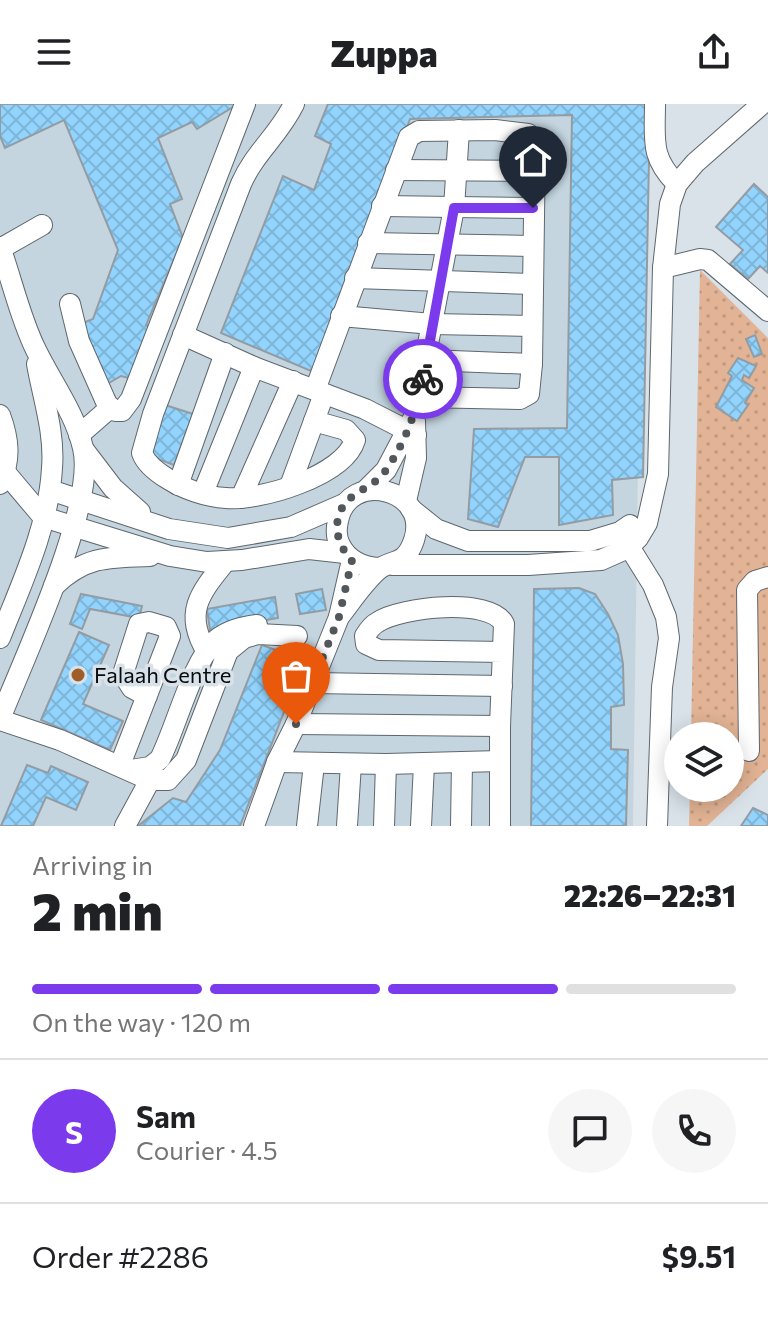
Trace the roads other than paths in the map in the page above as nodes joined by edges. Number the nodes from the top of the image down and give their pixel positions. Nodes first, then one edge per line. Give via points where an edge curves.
1 (245, 104) edge
2 (294, 104) edge
3 (655, 104) edge
4 (762, 104) edge
5 (459, 130) junction
6 (396, 170) junction
7 (458, 171) junction
8 (534, 171) junction
9 (677, 184) junction
10 (382, 206) junction
11 (454, 208) junction
12 (533, 208) junction
13 (42, 225) dead end
14 (368, 243) junction
15 (446, 244) junction
16 (532, 246) junction
17 (0, 248) edge
18 (663, 268) junction
19 (355, 278) junction
20 (441, 282) junction
21 (532, 284) junction
22 (70, 304) dead end
23 (768, 311) edge
24 (341, 316) junction
25 (432, 324) junction
26 (532, 326) junction
27 (183, 335) junction
28 (35, 347) junction
29 (225, 353) junction
30 (427, 360) junction
31 (532, 364) junction
32 (254, 367) junction
33 (293, 381) junction
34 (320, 392) junction
35 (110, 408) junction
36 (0, 415) edge
37 (414, 420) junction
38 (314, 421) junction
39 (81, 443) junction
40 (3, 478) edge
41 (178, 485) junction
42 (290, 486) junction
43 (50, 490) junction
44 (366, 490) junction
45 (203, 493) junction
46 (241, 498) junction
47 (81, 500) junction
48 (344, 504) junction
49 (409, 505) junction
50 (43, 517) junction
51 (75, 525) junction
52 (169, 529) junction
53 (624, 540) junction
54 (170, 556) junction
55 (348, 557) junction
56 (225, 562) junction
57 (386, 566) junction
58 (768, 577) edge
59 (51, 589) junction
60 (339, 617) junction
61 (0, 638) edge
62 (217, 648) junction
63 (326, 650) junction
64 (503, 652) junction
65 (312, 683) junction
66 (502, 686) junction
67 (147, 696) dead end
68 (0, 719) edge
69 (296, 724) junction
70 (500, 726) junction
71 (749, 751) dead end
72 (500, 761) junction
73 (277, 762) junction
74 (462, 763) junction
75 (314, 764) junction
76 (351, 764) junction
77 (386, 764) junction
78 (424, 764) junction
79 (134, 772) junction
80 (125, 826) edge
81 (254, 826) edge
82 (307, 826) edge
83 (347, 826) edge
84 (384, 826) edge
85 (421, 826) edge
86 (461, 826) edge
87 (500, 826) edge
88 (657, 826) edge

1 - 35 street via 131,399 122,411
2 - 27 street via 248,170
3 - 9 street via 657,156
4 - 9 street
5 - 6 street via 411,134
5 - 7 street
5 - 8 street via 528,134 535,144
6 - 7 street
6 - 10 street
7 - 8 street
7 - 11 street
8 - 12 street
9 - 18 street
10 - 11 street
10 - 14 street
11 - 12 street
11 - 15 street
12 - 16 street
13 - 17 street
14 - 15 street
14 - 19 street
15 - 16 street
15 - 20 street
16 - 21 street
17 - 28 street
18 - 23 street via 708,260
18 - 53 street via 657,482 652,504
19 - 20 street
19 - 24 street
20 - 21 street
20 - 25 street
21 - 26 street
22 - 35 street via 79,341
24 - 25 street
24 - 34 street
25 - 26 street
25 - 30 street
26 - 31 street
27 - 29 street
27 - 41 street via 142,446 144,459
28 - 39 street
28 - 43 street via 52,441
29 - 32 street
29 - 41 street
30 - 31 street
30 - 37 street
31 - 37 street via 525,398
32 - 33 street
32 - 45 street
33 - 34 street
33 - 46 street
34 - 37 street
34 - 38 street
35 - 39 street
36 - 40 street via 8,442
37 - 44 street via 386,470
37 - 49 street
38 - 42 street
38 - 42 street via 346,430 354,445 336,464
39 - 47 street
39 - 52 street via 122,498
40 - 50 street
41 - 45 street
42 - 46 street
43 - 47 street
43 - 50 street
44 - 48 street
44 - 49 street via 392,492
45 - 46 street
47 - 51 street
47 - 52 street
48 - 52 street via 291,527 248,536
48 - 55 street via 336,529
49 - 53 street via 436,529 468,541
49 - 57 street via 416,535 403,558
50 - 51 street
50 - 61 street
51 - 54 street
51 - 59 street
53 - 57 street via 601,560
53 - 88 street via 662,602 669,638
54 - 56 street
54 - 59 street via 96,559 68,572
55 - 56 street via 309,549
55 - 57 street via 365,567
55 - 60 street
56 - 62 street via 197,601 195,630
57 - 60 street
58 - 71 street via 747,590
59 - 68 street
60 - 63 street
62 - 63 street via 229,631 258,625 280,626
62 - 79 street via 186,760 168,780
63 - 65 street
64 - 64 street via 379,650 366,644 365,636 377,622 402,613 481,610 503,620
64 - 66 street
65 - 66 street
65 - 69 street
66 - 70 street
67 - 79 street
68 - 79 street
69 - 70 street
69 - 73 street
70 - 72 street
72 - 74 street
72 - 87 street
73 - 75 street
73 - 81 street
74 - 78 street
74 - 86 street
75 - 76 street
75 - 82 street
76 - 77 street
76 - 83 street
77 - 78 street
77 - 84 street
78 - 85 street
79 - 80 street

